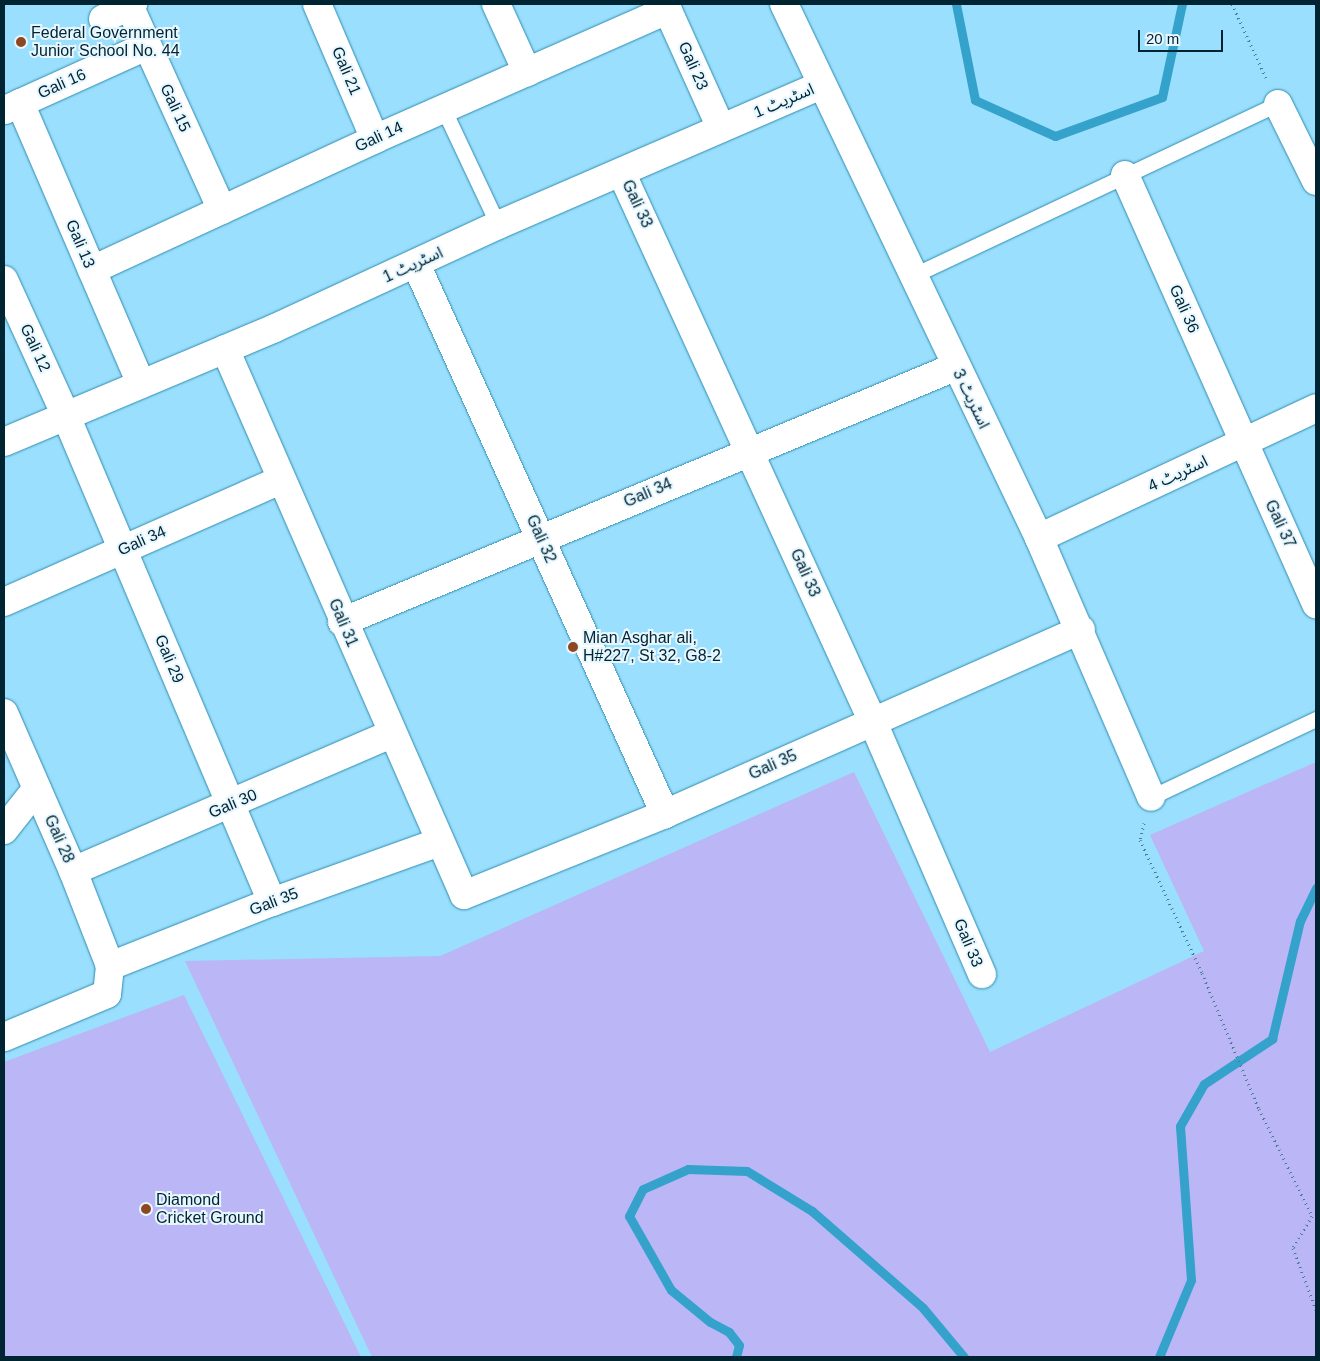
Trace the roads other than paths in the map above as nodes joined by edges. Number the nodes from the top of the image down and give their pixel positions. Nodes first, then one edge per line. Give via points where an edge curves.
1 (317, 4) edge
2 (496, 4) edge
3 (784, 4) edge
4 (131, 5) edge
5 (667, 7) edge
6 (103, 19) dead end
7 (147, 46) junction
8 (527, 72) junction
9 (822, 84) junction
10 (1278, 104) joint
11 (12, 106) edge
12 (443, 108) junction
13 (721, 128) junction
14 (375, 139) junction
15 (622, 174) junction
16 (1125, 175) junction
17 (1316, 181) edge
18 (222, 210) junction
19 (498, 225) junction
20 (416, 264) junction
21 (92, 270) junction
22 (914, 275) junction
23 (4, 280) edge
24 (225, 349) junction
25 (955, 367) junction
26 (141, 384) junction
27 (1316, 408) edge
28 (66, 416) junction
29 (4, 442) edge
30 (1243, 444) junction
31 (750, 451) junction
32 (281, 480) junction
33 (541, 537) junction
34 (1040, 538) junction
35 (122, 550) junction
36 (4, 602) edge
37 (1316, 604) edge
38 (342, 622) junction
39 (1081, 630) junction
40 (4, 713) edge
41 (872, 720) junction
42 (1316, 720) edge
43 (391, 734) junction
44 (37, 788) junction
45 (1151, 797) joint
46 (232, 804) junction
47 (665, 814) junction
48 (4, 830) edge
49 (440, 842) junction
50 (73, 870) junction
51 (464, 895) joint
52 (272, 902) junction
53 (110, 966) junction
54 (982, 974) dead end
55 (4, 1037) edge

1 - 14 street, Gali 21
2 - 8 street
3 - 9 street, اسٹریٹ 3
4 - 6 street
4 - 7 street, Gali 15
5 - 8 street, Gali 14
5 - 13 street, Gali 23
7 - 11 street, Gali 16
7 - 18 street, Gali 15
8 - 12 street, Gali 14
9 - 13 street, اسٹریٹ 1
9 - 22 street, اسٹریٹ 3
10 - 16 lane
10 - 17 street
11 - 21 street, Gali 13
12 - 14 street, Gali 14
12 - 19 lane
13 - 15 street, اسٹریٹ 1
14 - 18 street, Gali 14
15 - 19 street, اسٹریٹ 1
15 - 31 street, Gali 33
16 - 22 lane
16 - 30 street, Gali 36
18 - 21 street, Gali 14
19 - 20 street, اسٹریٹ 1
20 - 24 street, اسٹریٹ 1
20 - 33 street, Gali 32
21 - 26 street, Gali 13
22 - 25 street, اسٹریٹ 3
23 - 28 street, Gali 12
24 - 26 street, اسٹریٹ 1
24 - 32 street, Gali 31
25 - 31 street, Gali 34
25 - 34 street, اسٹریٹ 3
26 - 28 street, اسٹریٹ 1
27 - 30 street, اسٹریٹ 4
28 - 29 street, اسٹریٹ 1
28 - 35 street, Gali 29
30 - 34 street, اسٹریٹ 4
30 - 37 street, Gali 37
31 - 33 street, Gali 34
31 - 41 street, Gali 33
32 - 35 street, Gali 34
32 - 38 street, Gali 31
33 - 38 street, Gali 34
33 - 47 street, Gali 32
34 - 39 street, اسٹریٹ 3
35 - 36 street, Gali 34
35 - 46 street, Gali 29
38 - 43 street, Gali 31
39 - 41 street, Gali 35
39 - 45 street, اسٹریٹ 3
40 - 44 street, Gali 28
41 - 47 street, Gali 35
41 - 54 street, Gali 33
42 - 45 lane
43 - 46 street, Gali 30
43 - 49 street, Gali 31
44 - 48 street
44 - 50 street, Gali 28
46 - 50 street, Gali 30
46 - 52 street, Gali 29
47 - 51 street, Gali 35
49 - 51 street, Gali 31
49 - 52 street, Gali 35
50 - 53 street, Gali 28
52 - 53 street, Gali 35
53 - 55 street via 107,994

